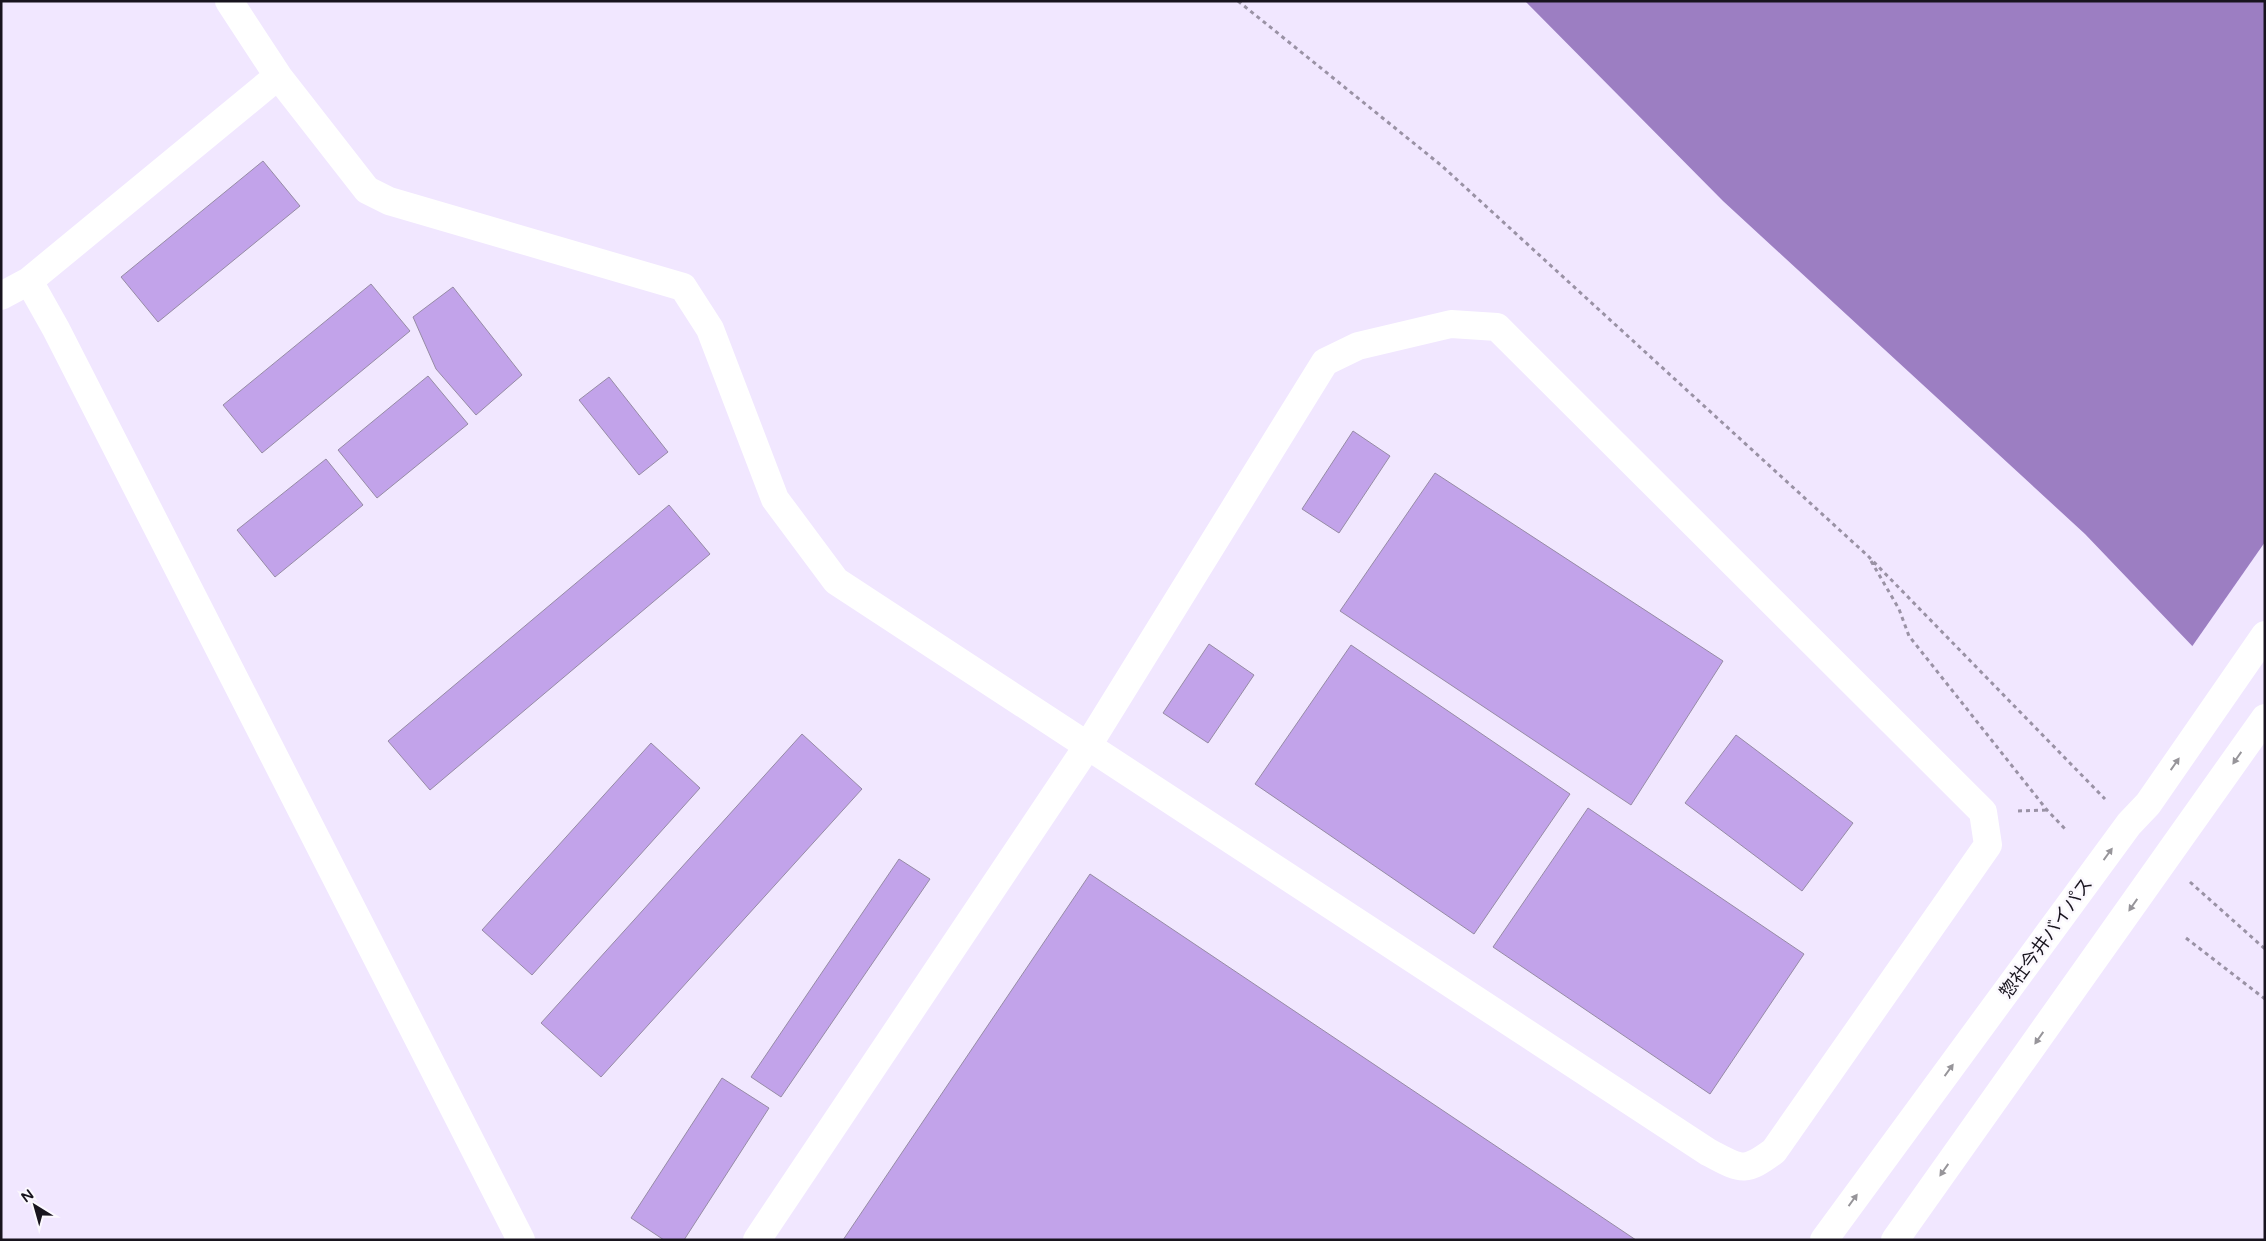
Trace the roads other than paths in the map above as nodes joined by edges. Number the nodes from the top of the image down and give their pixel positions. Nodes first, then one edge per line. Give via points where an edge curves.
1 (229, 1) edge
2 (278, 76) junction
3 (29, 281) junction
4 (1, 296) edge
5 (2265, 635) edge
6 (2265, 718) edge
7 (1087, 747) junction
8 (520, 1240) edge
9 (757, 1240) edge
10 (1824, 1240) edge
11 (1894, 1240) edge

1 - 2 street
2 - 3 street
2 - 7 street via 367,190 389,201 683,287 710,329 774,499 836,581
3 - 4 street
3 - 8 street
10 -> 5 street, 惣社今井バイパス via 2130,824 2148,804
6 -> 11 street
7 - 7 street via 1708,1152 1737,1167 1755,1165 1774,1152 1988,845 1983,812 1497,328 1451,324 1358,346 1324,362
7 - 9 street

